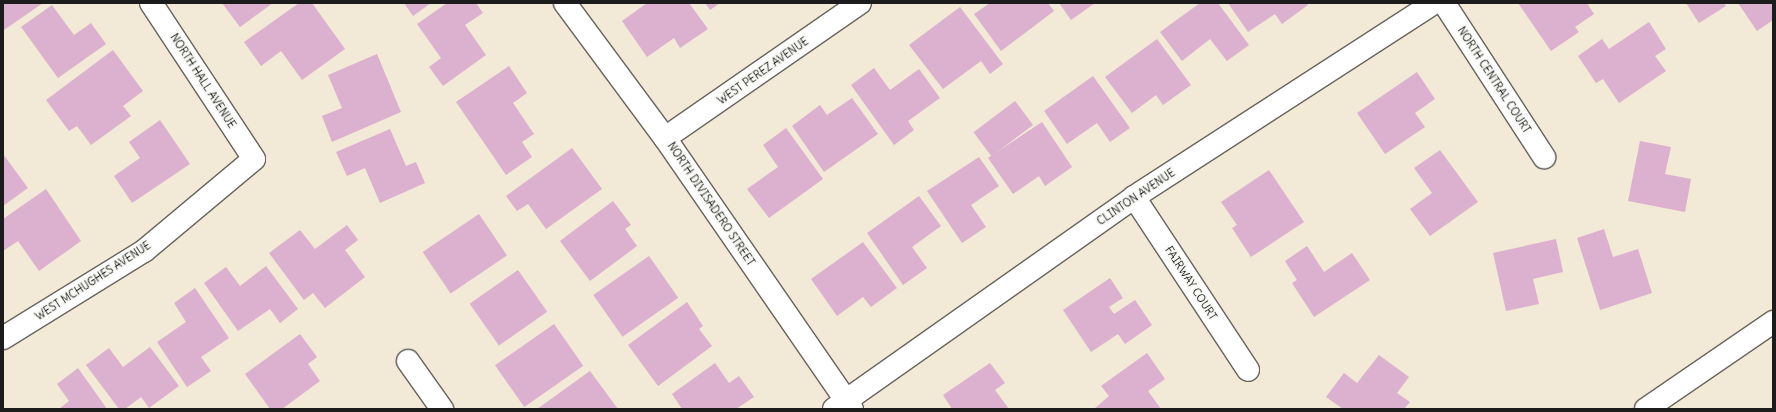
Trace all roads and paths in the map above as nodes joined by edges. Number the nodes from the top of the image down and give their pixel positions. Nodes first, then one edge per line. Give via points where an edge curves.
1 (151, 3) edge
2 (566, 3) edge
3 (860, 3) edge
4 (1434, 3) edge
5 (1444, 3) edge
6 (665, 138) junction
7 (1544, 157) dead end
8 (254, 159) joint
9 (1134, 197) junction
10 (1773, 322) edge
11 (3, 338) edge
12 (408, 361) dead end
13 (1248, 370) dead end
14 (844, 406) edge
15 (1655, 406) edge
16 (442, 409) edge

1 - 8 street, NORTH HALL AVENUE
2 - 6 street, NORTH DIVISADERO STREET
3 - 6 street, WEST PEREZ AVENUE
4 - 9 street, CLINTON AVENUE
5 - 7 street, NORTH CENTRAL COURT
6 - 14 street, NORTH DIVISADERO STREET
8 - 11 street, WEST MCHUGHES AVENUE via 144,251
9 - 13 street, FAIRWAY COURT
9 - 14 street, CLINTON AVENUE
10 - 15 street
12 - 16 street

